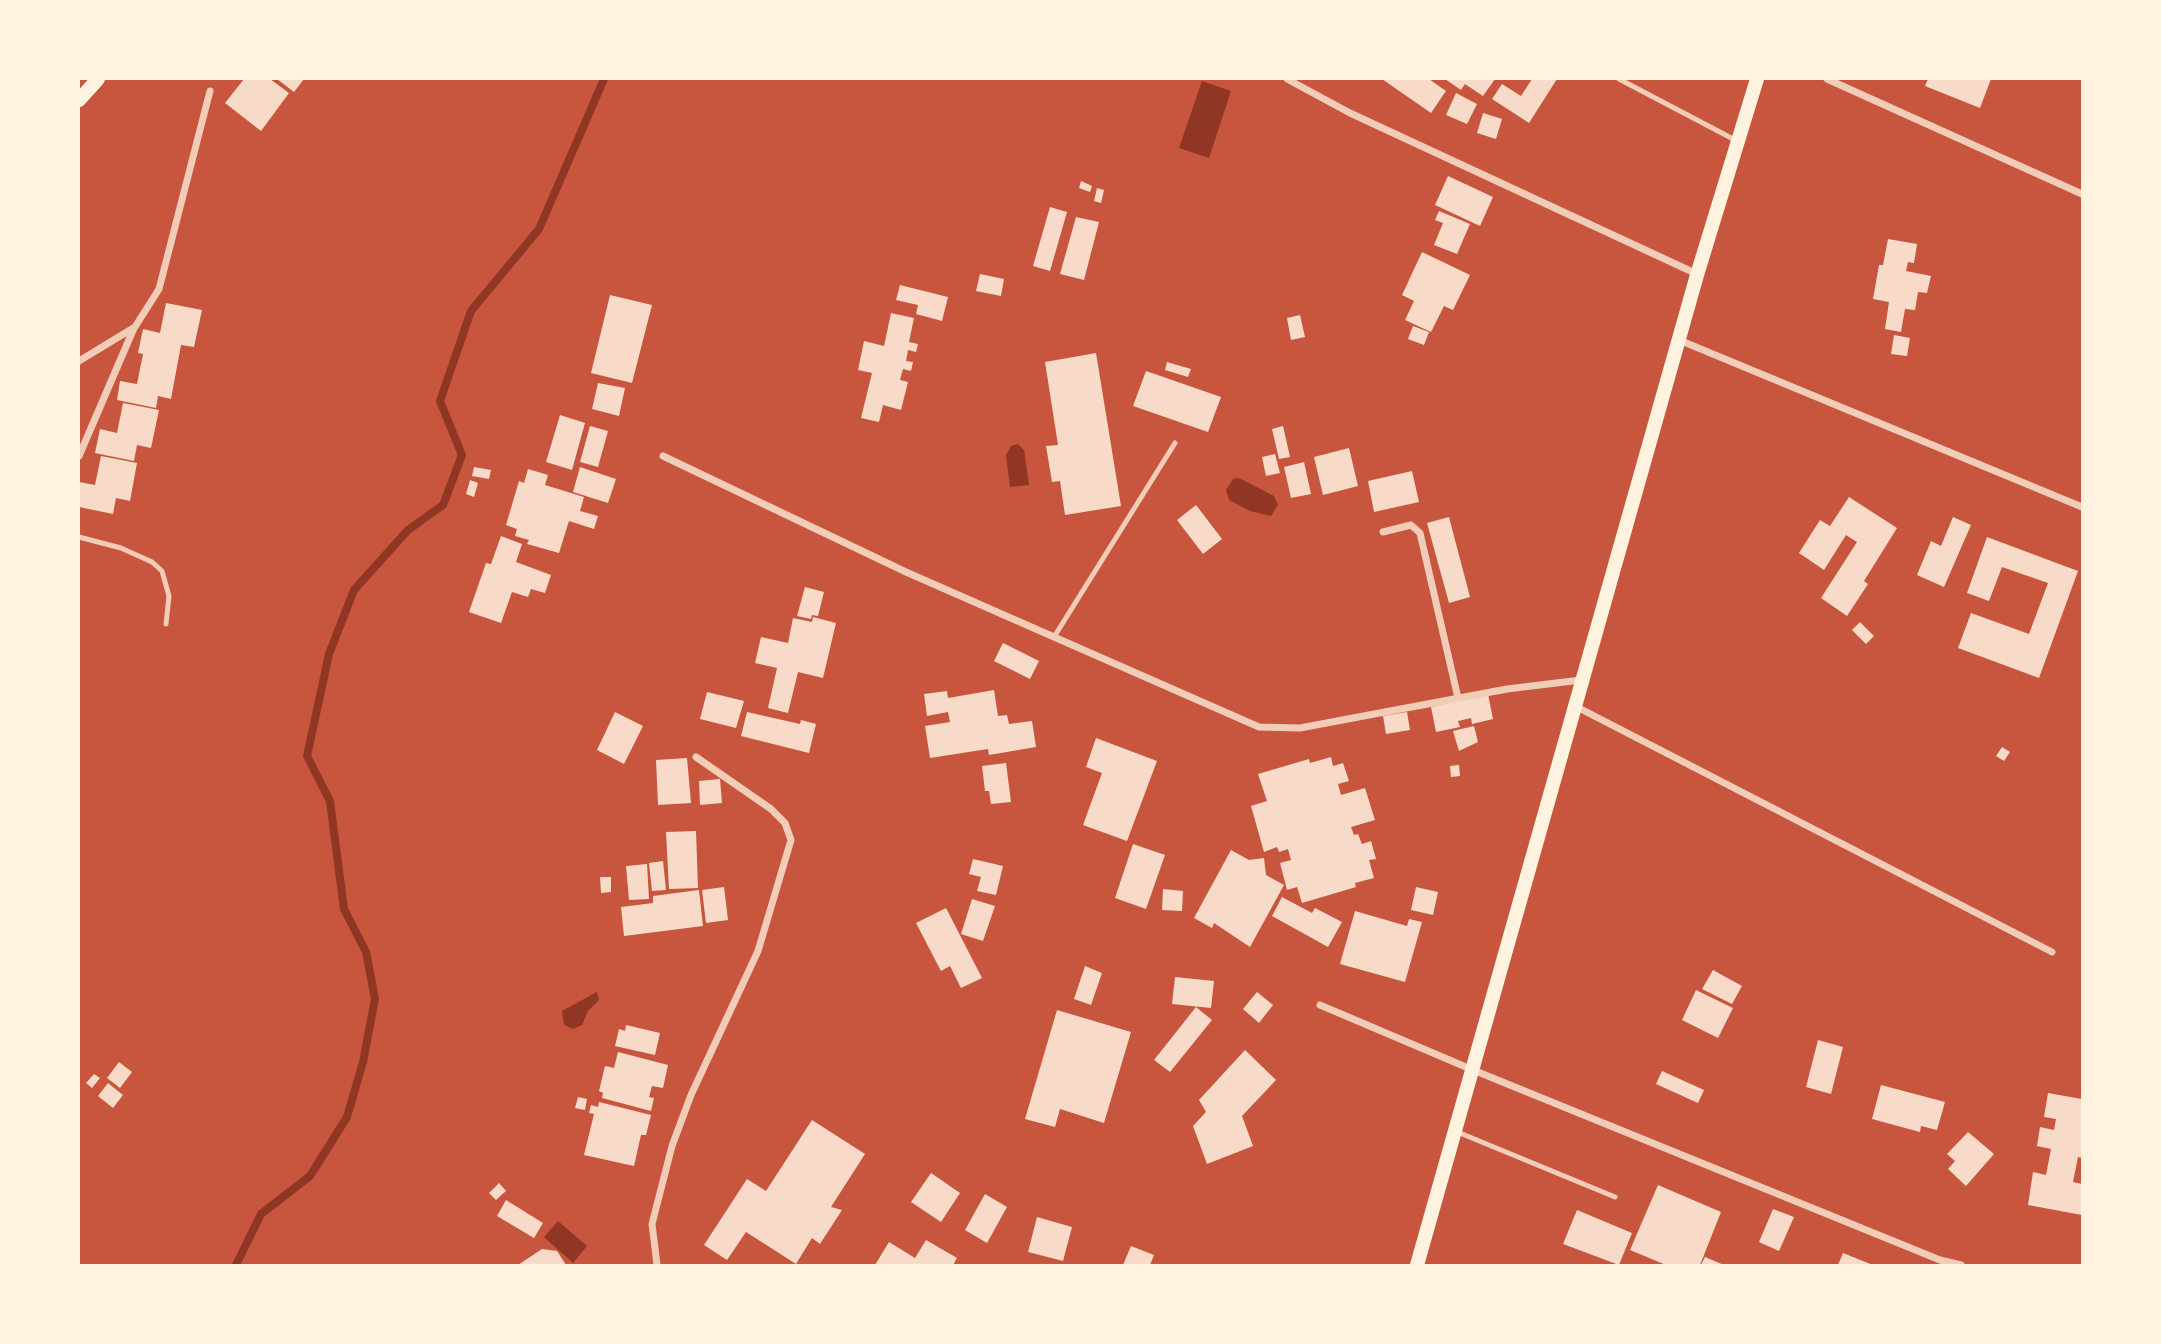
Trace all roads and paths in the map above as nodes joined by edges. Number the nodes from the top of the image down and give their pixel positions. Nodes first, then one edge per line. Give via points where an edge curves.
1 (98, 79) edge
2 (1287, 79) edge
3 (1619, 79) edge
4 (1757, 79) edge
5 (1827, 79) edge
6 (210, 91) dead end
7 (79, 100) edge
8 (1737, 141) junction
9 (2082, 194) edge
10 (1698, 275) junction
11 (135, 327) junction
12 (1679, 340) junction
13 (79, 361) edge
14 (1175, 443) dead end
15 (79, 456) edge
16 (663, 456) dead end
17 (2082, 508) edge
18 (1383, 531) dead end
19 (79, 537) edge
20 (166, 624) dead end
21 (1054, 637) junction
22 (1581, 680) junction
23 (1458, 698) junction
24 (1575, 706) junction
25 (696, 757) dead end
26 (2052, 952) dead end
27 (1320, 1005) dead end
28 (1473, 1070) junction
29 (1455, 1131) junction
30 (1615, 1197) dead end
31 (657, 1265) edge
32 (1417, 1265) edge
33 (1961, 1265) edge

1 - 7 main road
2 - 10 street via 1350,113
3 - 8 lane
4 - 8 main road
5 - 9 street
6 - 11 street via 159,289
8 - 10 main road
10 - 12 main road
11 - 13 street
11 - 15 street
12 - 17 street
12 - 22 main road
14 - 21 lane
16 - 21 street
18 - 23 street via 1411,525 1420,533
19 - 20 lane via 121,548 162,571 169,596
21 - 23 street via 1268,728 1300,728
22 - 23 street
22 - 24 main road
24 - 26 street
24 - 28 main road
25 - 31 street via 771,809 785,823 791,840 758,951 672,1146 652,1224
27 - 28 street
28 - 29 main road
28 - 33 street
29 - 30 lane
29 - 32 main road

